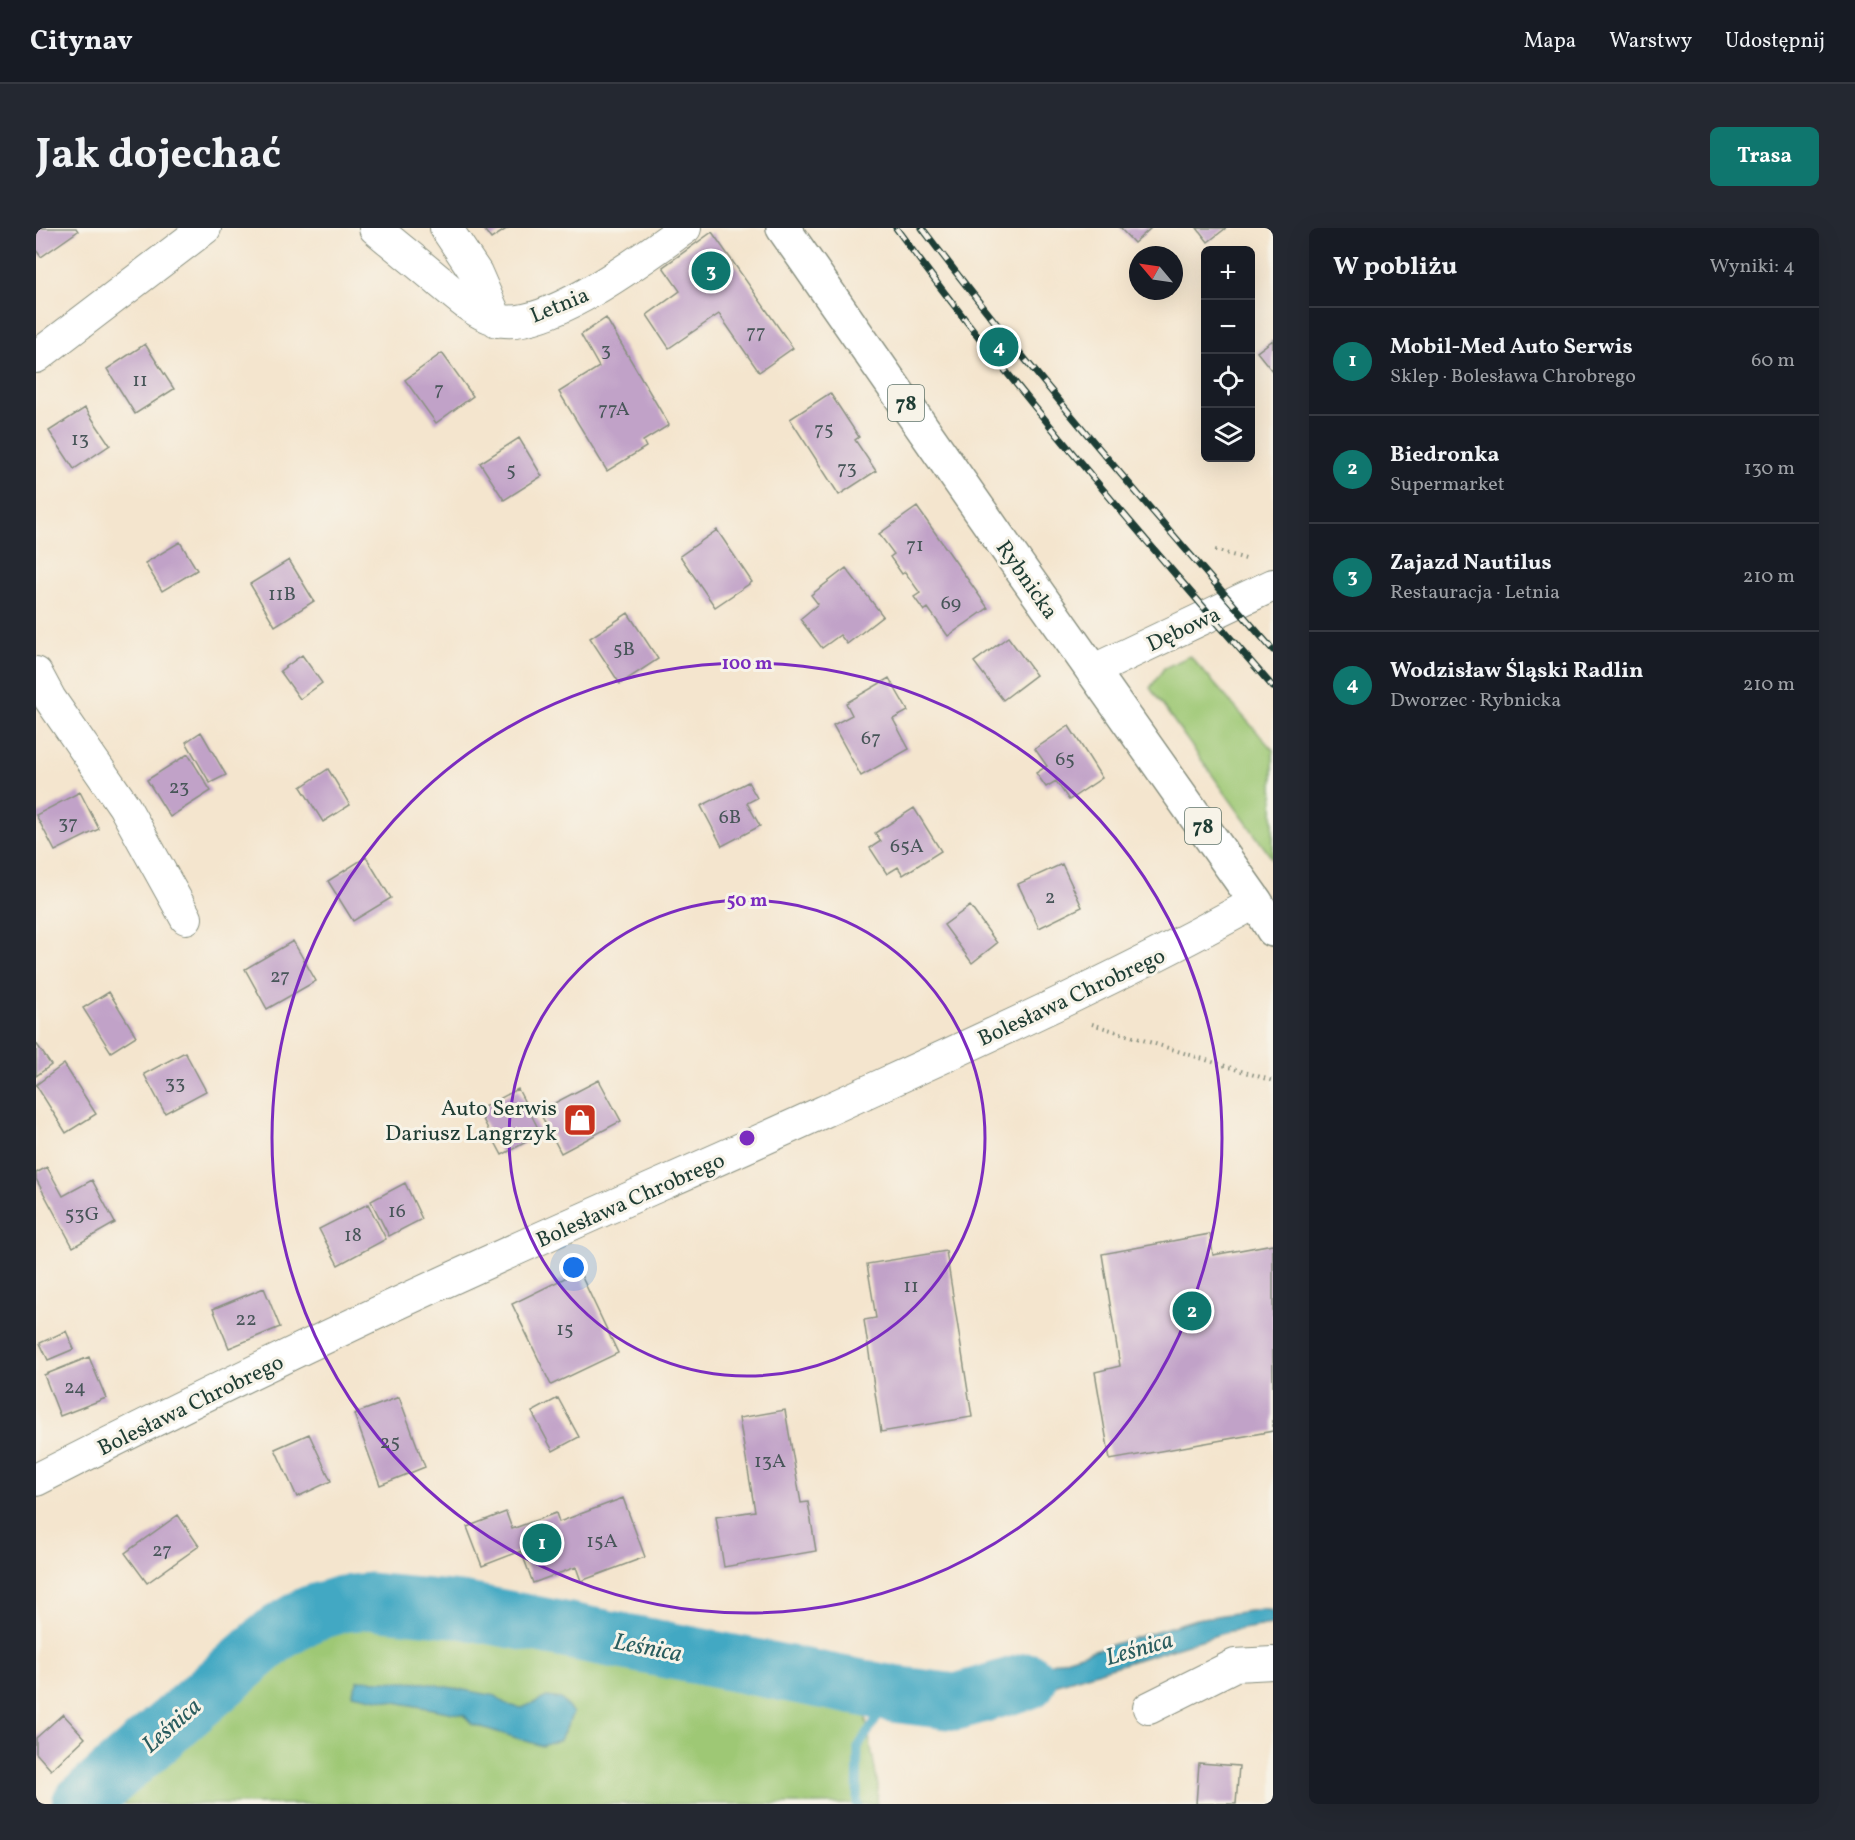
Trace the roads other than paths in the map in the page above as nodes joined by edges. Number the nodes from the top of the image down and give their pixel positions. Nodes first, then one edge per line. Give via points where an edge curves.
1 (206, 228) edge
2 (375, 228) edge
3 (446, 228) edge
4 (685, 228) edge
5 (783, 228) edge
6 (497, 321) junction
7 (36, 357) edge
8 (1273, 585) edge
9 (1092, 671) junction
10 (36, 673) edge
11 (1256, 902) junction
12 (186, 918) dead end
13 (1273, 930) edge
14 (36, 1480) edge
15 (1273, 1663) edge
16 (1149, 1707) dead end

1 - 7 street
2 - 6 street, Letnia via 468,304
3 - 6 street via 476,273
4 - 6 street, Letnia via 567,305 527,319
5 - 9 main road, Rybnicka / 78
8 - 9 street, Dębowa
9 - 11 main road, Rybnicka / 78
10 - 12 street via 124,806
11 - 13 main road, Rybnicka / 78
11 - 14 street, Bolesława Chrobrego via 1090,988 500,1256
15 - 16 street via 1235,1665

